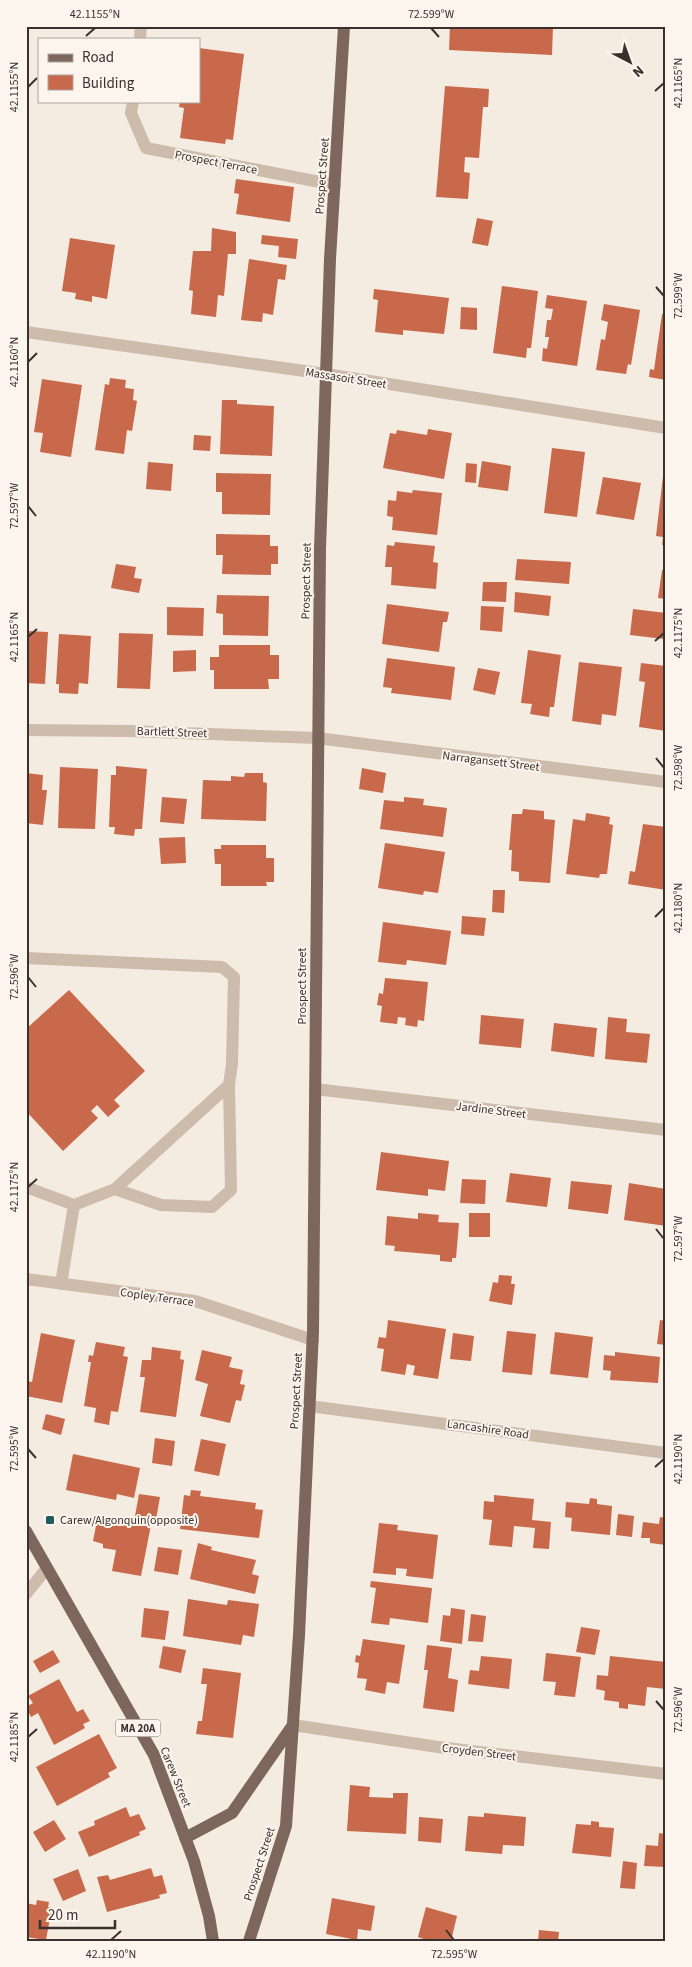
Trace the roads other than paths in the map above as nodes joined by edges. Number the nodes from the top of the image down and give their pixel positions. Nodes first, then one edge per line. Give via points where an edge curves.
1 (344, 26) edge
2 (133, 102) edge
3 (335, 185) junction
4 (26, 332) edge
5 (326, 374) junction
6 (666, 428) edge
7 (26, 730) edge
8 (317, 738) junction
9 (666, 782) edge
10 (26, 958) edge
11 (229, 1085) junction
12 (315, 1088) junction
13 (666, 1130) edge
14 (26, 1187) edge
15 (115, 1189) junction
16 (74, 1205) junction
17 (26, 1279) edge
18 (61, 1284) junction
19 (313, 1340) junction
20 (309, 1406) junction
21 (666, 1453) edge
22 (26, 1531) edge
23 (47, 1568) junction
24 (26, 1594) edge
25 (293, 1725) junction
26 (666, 1774) edge
27 (185, 1838) junction
28 (213, 1941) edge
29 (249, 1941) edge

1 - 3 main road, Prospect Street
2 - 3 street, Prospect Terrace via 131,113 146,148
3 - 5 main road, Prospect Street
4 - 5 street, Massasoit Street
5 - 6 street, Massasoit Street
5 - 8 main road, Prospect Street
7 - 8 street, Bartlett Street
8 - 9 street, Narragansett Street
8 - 12 main road, Prospect Street
10 - 11 street via 222,967 234,977
11 - 15 street
11 - 15 street via 231,1190 212,1207 161,1204
12 - 13 street, Jardine Street
12 - 19 main road, Prospect Street
14 - 16 street
15 - 16 street
16 - 18 street
17 - 18 street, Copley Terrace
18 - 19 street, Copley Terrace via 195,1301
19 - 20 main road, Prospect Street
20 - 21 street, Lancashire Road
20 - 25 main road, Prospect Street
22 - 23 main road, Carew Street / MA 20A
23 - 24 street
23 - 27 main road, Carew Street / MA 20A via 154,1755
25 - 26 street, Croyden Street via 438,1747
25 - 27 main road via 232,1814
25 - 29 main road, Prospect Street via 286,1826
27 - 28 main road, Carew Street / MA 20A via 209,1916

